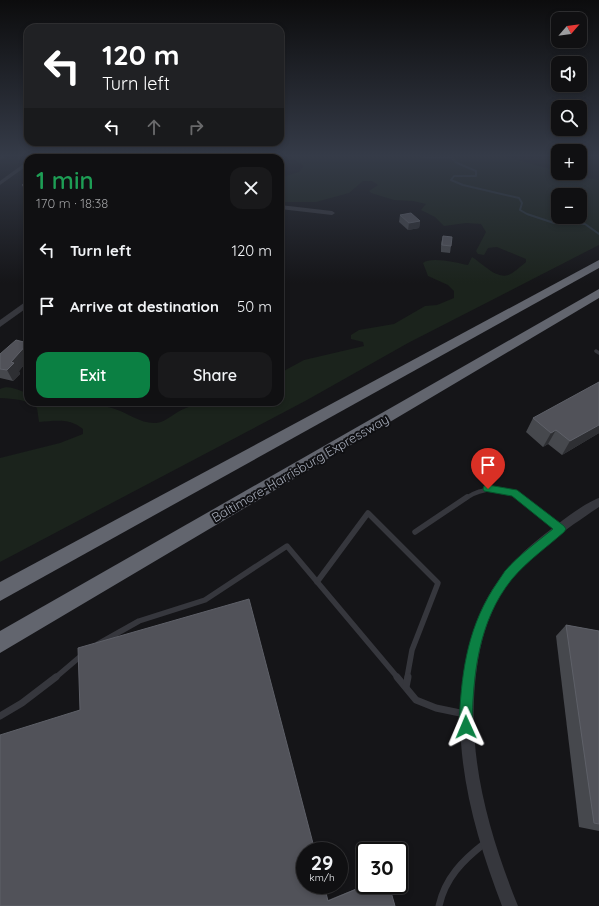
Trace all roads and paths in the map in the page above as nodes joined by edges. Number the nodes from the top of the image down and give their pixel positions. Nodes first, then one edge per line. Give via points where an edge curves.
1 (284, 208) edge
2 (332, 213) dead end
3 (599, 263) edge
4 (599, 293) edge
5 (24, 306) edge
6 (0, 324) edge
7 (599, 502) edge
8 (561, 529) junction
9 (415, 532) dead end
10 (317, 582) junction
11 (0, 592) edge
12 (0, 643) edge
13 (406, 687) junction
14 (465, 714) junction
15 (0, 716) edge
16 (486, 842) junction
17 (439, 906) edge
18 (510, 906) edge

1 - 2 street
3 - 11 highway
4 - 12 highway, Baltimore-Harrisburg Expressway
5 - 6 street
7 - 8 street
8 - 9 lane via 514,492 488,489 472,494
8 - 14 street via 508,576 488,608 478,633 471,663
10 - 13 lane
10 - 13 lane via 368,513 438,583 412,650
10 - 15 lane via 287,546 205,600 140,621 91,648 51,682
13 - 14 lane via 416,700
14 - 16 street via 467,753
16 - 17 lane via 466,857 451,875 440,894
16 - 18 street

